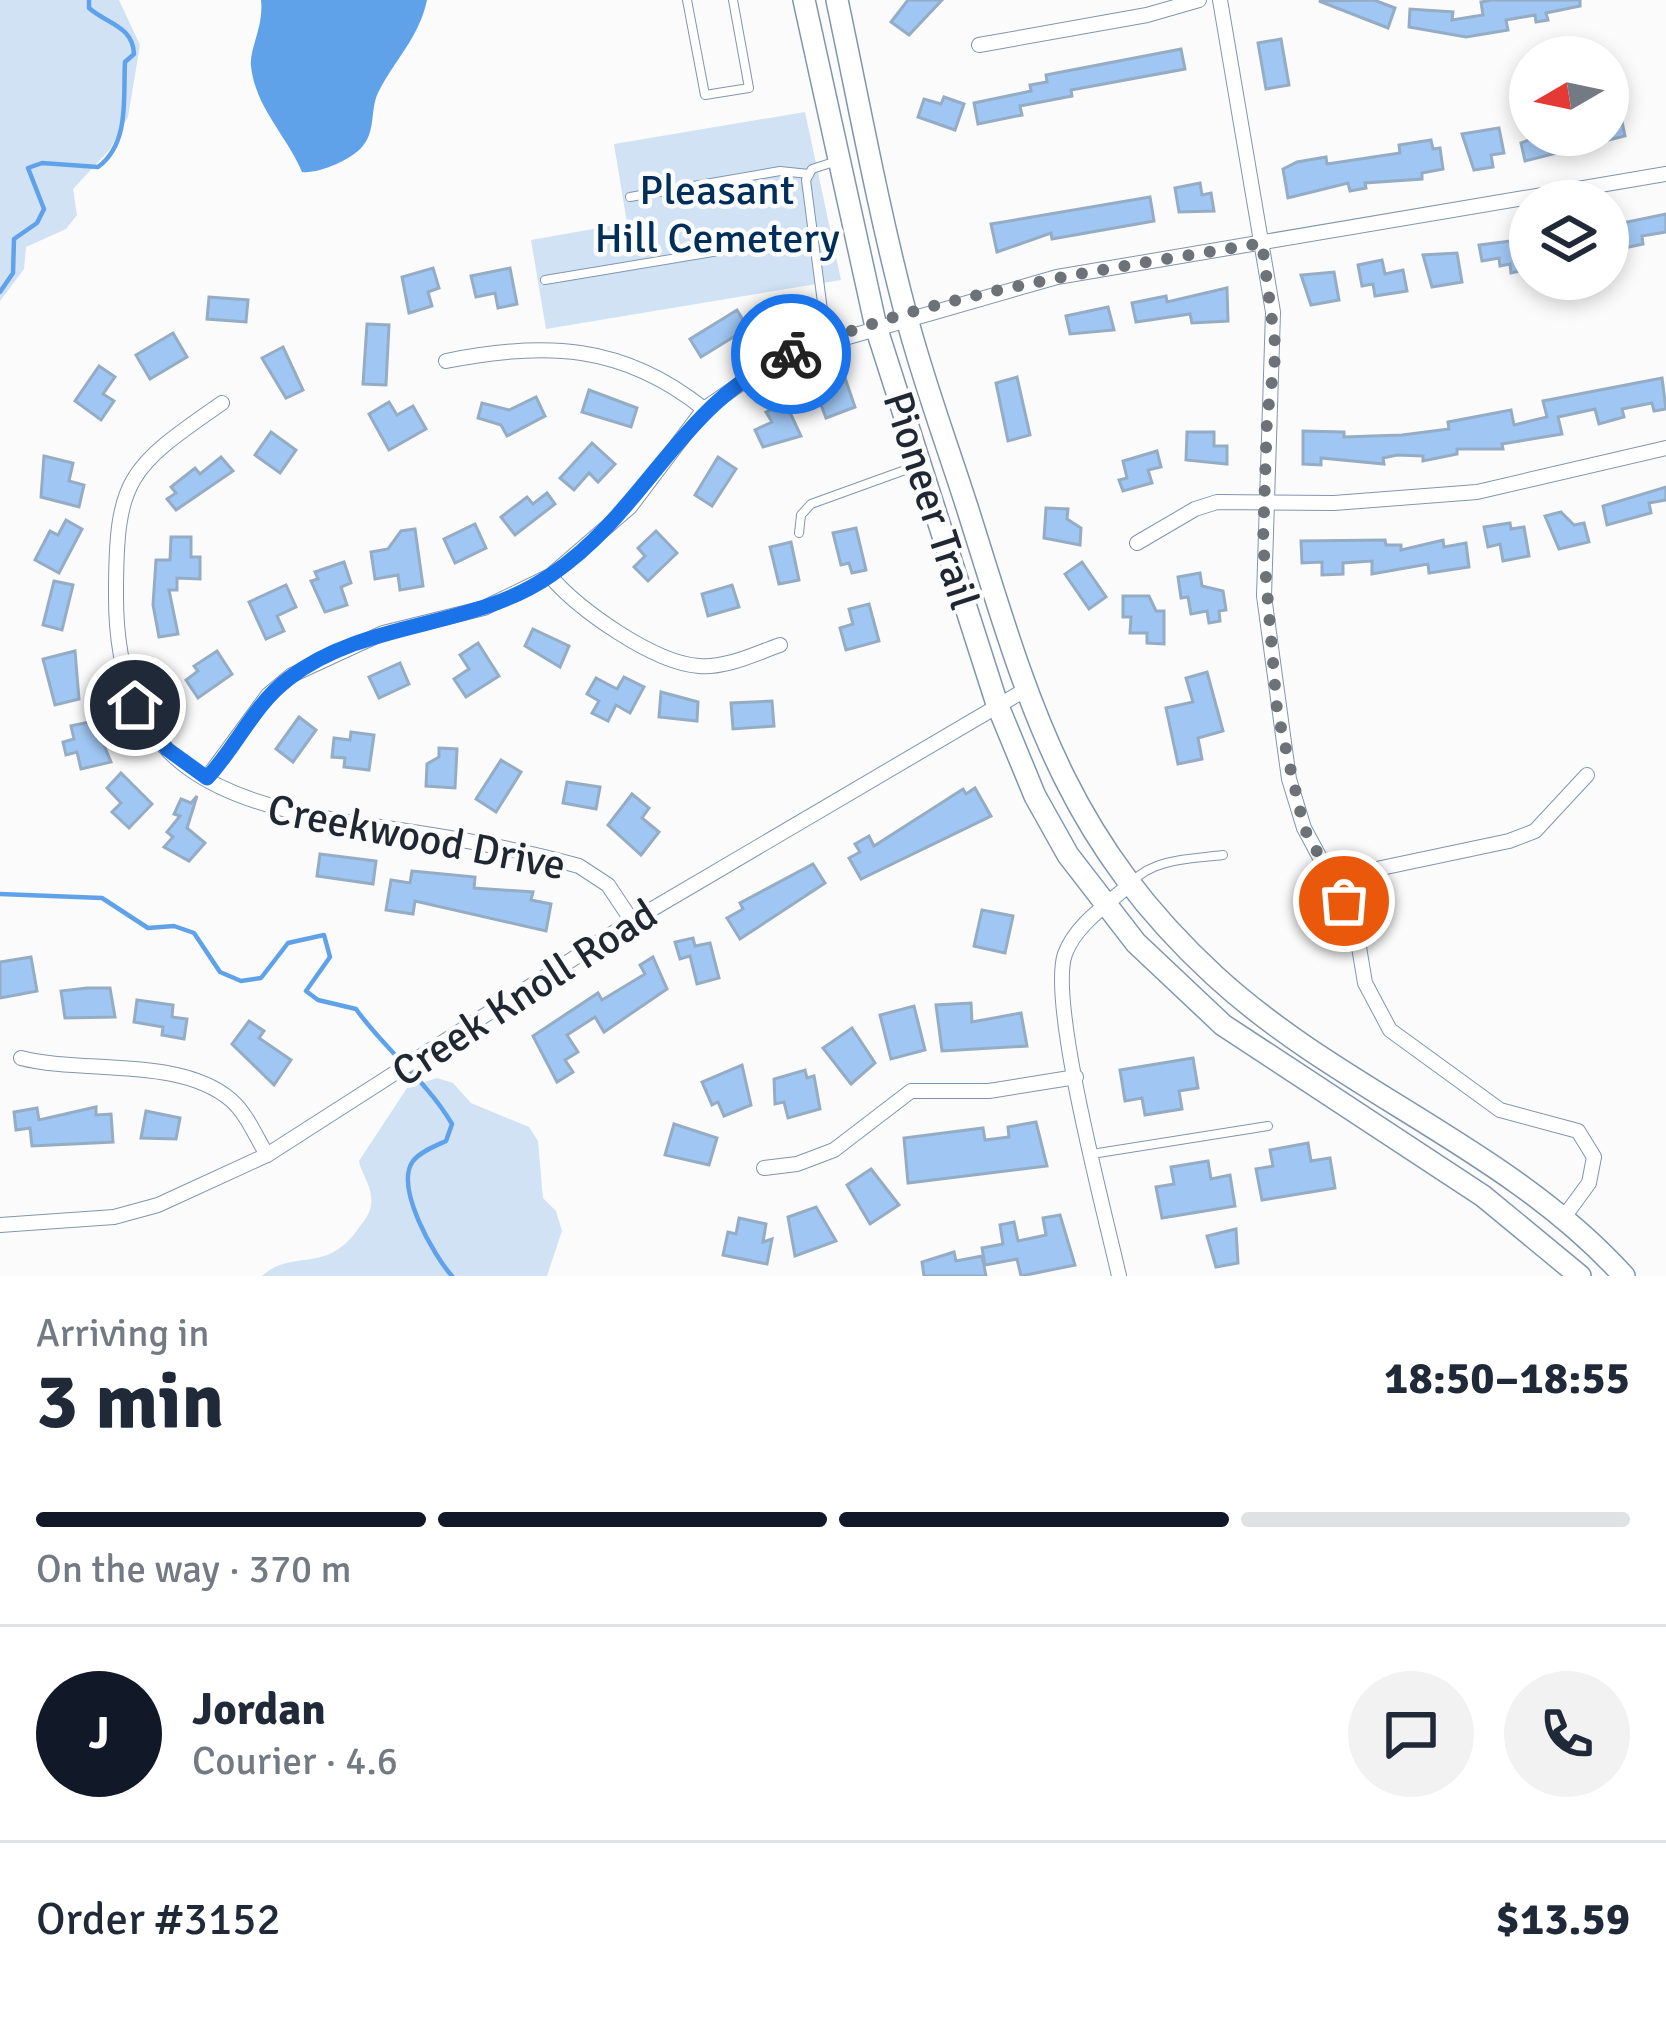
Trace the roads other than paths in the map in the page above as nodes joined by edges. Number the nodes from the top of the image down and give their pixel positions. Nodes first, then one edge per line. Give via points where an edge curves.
1 (687, 0) edge
2 (733, 0) edge
3 (804, 0) edge
4 (837, 0) edge
5 (1198, 0) edge
6 (1220, 0) edge
7 (979, 45) dead end
8 (837, 161) junction
9 (809, 174) junction
10 (1666, 174) edge
11 (630, 197) dead end
12 (809, 236) junction
13 (1262, 243) junction
14 (545, 280) dead end
15 (906, 316) junction
16 (876, 327) junction
17 (827, 341) junction
18 (446, 361) dead end
19 (222, 403) dead end
20 (704, 409) junction
21 (1666, 448) edge
22 (920, 465) junction
23 (1264, 502) junction
24 (799, 533) dead end
25 (1137, 543) dead end
26 (550, 576) junction
27 (780, 645) dead end
28 (1024, 691) junction
29 (997, 704) junction
30 (1587, 775) dead end
31 (207, 778) junction
32 (1222, 855) dead end
33 (1334, 878) junction
34 (1127, 886) junction
35 (1105, 906) junction
36 (632, 921) junction
37 (21, 1058) dead end
38 (1076, 1077) junction
39 (1268, 1126) dead end
40 (1091, 1154) junction
41 (267, 1155) junction
42 (764, 1168) dead end
43 (1564, 1216) junction
44 (0, 1225) edge
45 (1119, 1276) edge
46 (1580, 1276) edge
47 (1624, 1276) edge

1 - 2 lane via 705,95 748,88
3 - 8 main road, Pioneer Trail
4 - 15 main road, Pioneer Trail
5 - 7 street
6 - 13 street
8 - 9 lane
8 - 16 main road, Pioneer Trail
9 - 11 lane via 780,170
9 - 12 lane
10 - 13 street
12 - 14 lane
12 - 17 lane
13 - 15 street via 1057,277
13 - 23 street via 1276,351
15 - 16 street
15 - 28 main road, Pioneer Trail
16 - 17 street
16 - 22 main road, Pioneer Trail
17 - 20 street via 769,364
18 - 20 street via 522,352 611,356 659,376
19 - 31 street, Creekwood Drive via 142,462 116,525 125,681 148,728
20 - 26 street via 630,506
21 - 23 street via 1477,492
22 - 24 lane via 811,504
22 - 29 main road, Pioneer Trail
23 - 25 street via 1195,508
23 - 33 street via 1264,596 1288,779 1304,828
26 - 27 street via 590,614 682,663 720,665
26 - 31 street via 484,608 383,633 292,675
28 - 29 street, Creek Knoll Road
28 - 34 main road, Pioneer Trail via 1065,787
29 - 35 main road, Pioneer Trail via 1035,796
29 - 36 street, Creek Knoll Road
30 - 33 street via 1535,831 1509,842
31 - 36 street, Creekwood Drive via 273,811 578,866 608,885
32 - 34 lane via 1142,871
33 - 43 street via 1355,923 1365,983 1390,1030 1500,1110 1578,1130 1594,1157 1589,1183
34 - 35 street
34 - 43 main road, Pioneer Trail via 1219,980
35 - 38 street via 1075,935 1061,968
35 - 46 main road, Pioneer Trail via 1222,1025 1483,1196
36 - 41 street, Creek Knoll Road
37 - 41 street via 118,1066 218,1090 236,1103
38 - 40 street
38 - 42 street via 989,1091 911,1091 834,1150
39 - 40 lane
40 - 45 street
41 - 44 street, Creek Knoll Road via 114,1217
43 - 47 main road, Pioneer Trail

